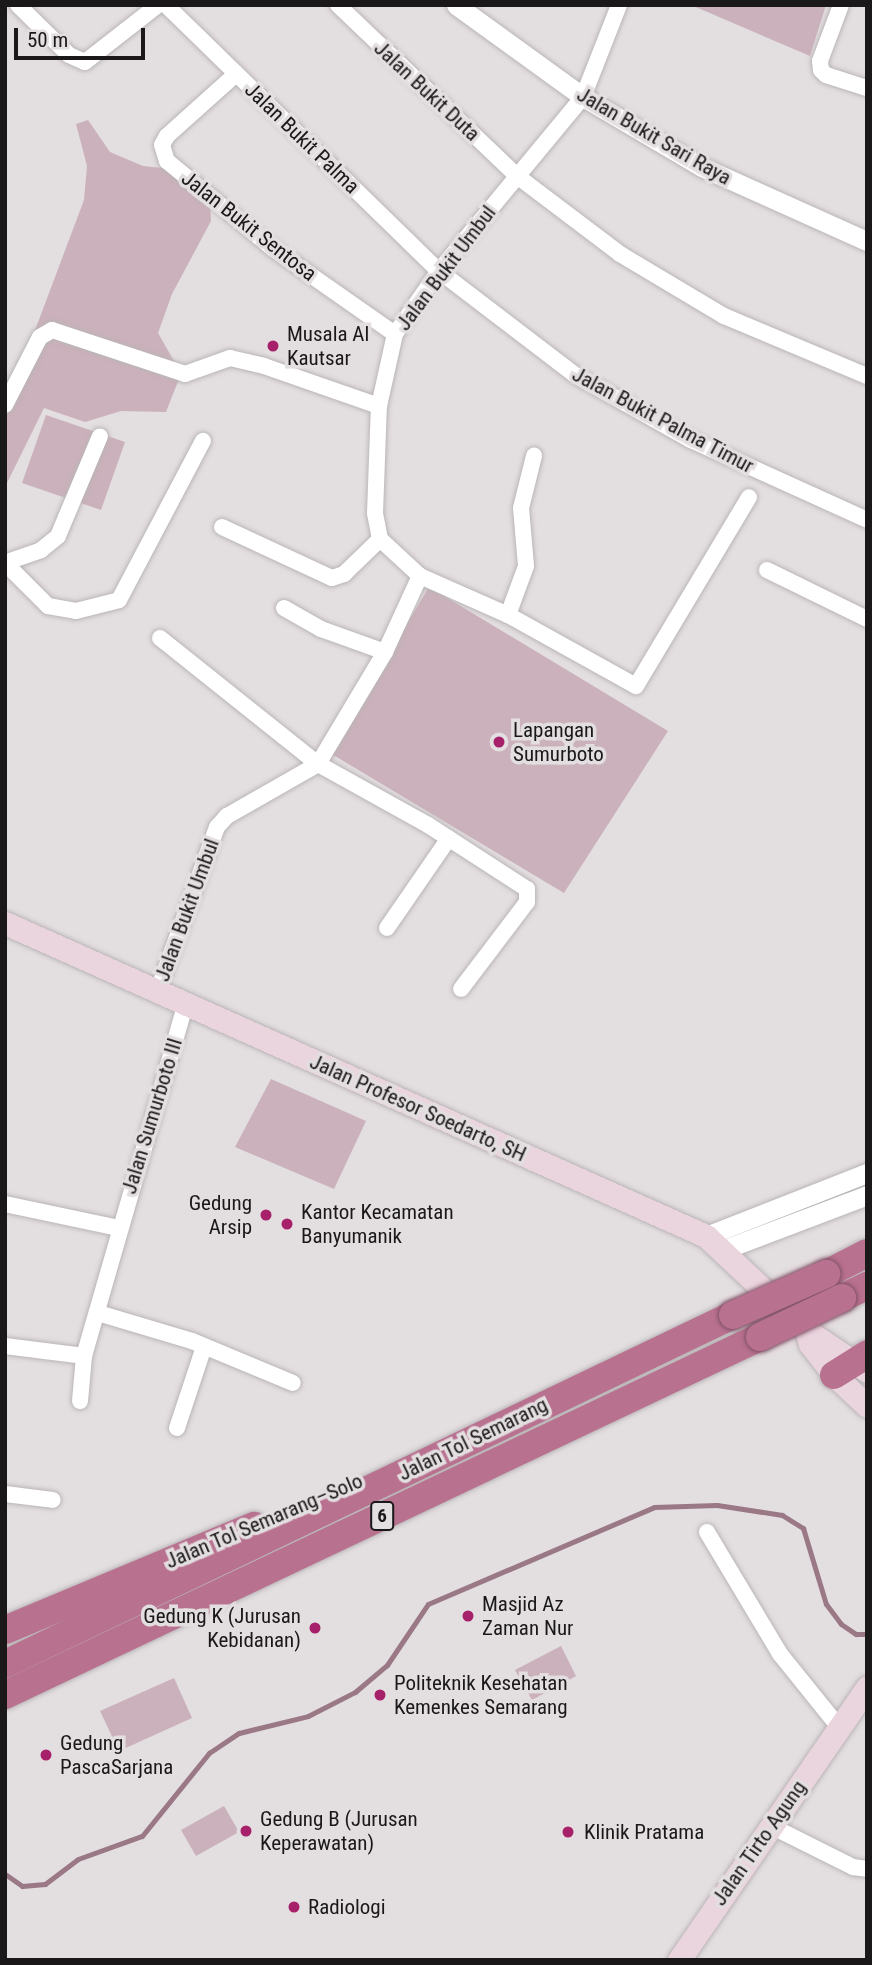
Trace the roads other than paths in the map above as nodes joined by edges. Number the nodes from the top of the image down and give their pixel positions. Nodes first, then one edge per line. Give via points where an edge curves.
1 (18, 5) edge
2 (158, 5) edge
3 (166, 5) edge
4 (338, 5) edge
5 (456, 5) edge
6 (620, 5) edge
7 (841, 5) edge
8 (236, 74) junction
9 (867, 88) edge
10 (583, 97) junction
11 (517, 176) junction
12 (867, 241) edge
13 (439, 271) junction
14 (395, 334) junction
15 (867, 376) edge
16 (5, 405) edge
17 (379, 406) junction
18 (100, 436) dead end
19 (203, 441) dead end
20 (534, 456) dead end
21 (750, 497) dead end
22 (867, 520) edge
23 (222, 527) dead end
24 (380, 539) junction
25 (6, 563) edge
26 (767, 570) dead end
27 (420, 576) junction
28 (284, 608) dead end
29 (508, 615) junction
30 (867, 619) edge
31 (160, 638) dead end
32 (385, 652) junction
33 (318, 764) junction
34 (449, 838) junction
35 (5, 923) edge
36 (387, 928) dead end
37 (461, 989) dead end
38 (158, 990) junction
39 (186, 1003) junction
40 (867, 1173) edge
41 (867, 1195) edge
42 (5, 1204) edge
43 (119, 1228) junction
44 (715, 1243) junction
45 (867, 1254) edge
46 (854, 1292) edge
47 (98, 1313) junction
48 (5, 1346) edge
49 (204, 1347) junction
50 (84, 1356) junction
51 (856, 1365) edge
52 (599, 1379) junction
53 (293, 1383) dead end
54 (80, 1401) dead end
55 (867, 1406) edge
56 (177, 1429) dead end
57 (5, 1494) edge
58 (52, 1500) dead end
59 (707, 1532) dead end
60 (5, 1630) edge
61 (5, 1664) edge
62 (867, 1687) edge
63 (5, 1695) edge
64 (839, 1727) junction
65 (771, 1826) junction
66 (867, 1869) edge
67 (679, 1960) edge

1 - 2 street via 69,55 85,62
3 - 8 street, Jalan Bukit Palma
4 - 11 street, Jalan Bukit Duta
5 - 10 street, Jalan Bukit Sari Raya
6 - 10 street, Jalan Bukit Umbul
7 - 9 street via 820,61 821,70
8 - 13 street, Jalan Bukit Palma
8 - 14 street, Jalan Bukit Sentosa via 167,136 162,153 272,248
10 - 11 street, Jalan Bukit Umbul
10 - 12 street, Jalan Bukit Sari Raya via 702,167
11 - 13 street, Jalan Bukit Umbul
11 - 15 street, Jalan Bukit Duta via 672,288 724,316
13 - 14 street, Jalan Bukit Umbul
13 - 22 street, Jalan Bukit Palma Timur via 575,375 691,440
14 - 17 street, Jalan Bukit Umbul
16 - 17 street via 40,337 52,330 185,374 230,359 264,366
17 - 24 street, Jalan Bukit Umbul via 375,489
18 - 25 street via 58,536 41,551
19 - 25 street via 119,600 76,611 48,606
20 - 29 street via 521,509 526,566
21 - 29 street via 636,686
23 - 24 street via 332,578 344,574
24 - 27 street
26 - 30 street
27 - 29 street
27 - 32 street, Jalan Bukit Umbul
28 - 32 street via 321,629
31 - 33 street
32 - 33 street, Jalan Bukit Umbul
33 - 34 street
33 - 38 street, Jalan Bukit Umbul via 226,816 217,827
34 - 36 street
34 - 37 street via 529,895
35 - 38 main road, Jalan Profesor Soedarto, SH
38 - 39 main road, Jalan Profesor Soedarto, SH
39 - 43 street, Jalan Sumurboto III
39 - 44 main road, Jalan Profesor Soedarto, SH
40 - 44 street
41 - 44 street
42 - 43 street
43 - 47 street, Jalan Sumurboto III
44 - 51 main road, Jalan Profesor Soedarto, SH via 806,1329
45 - 52 highway, Jalan Tol Semarang / 6, bridge
46 - 63 highway, Jalan Tol Semarang / 6, bridge
47 - 49 street
47 - 50 street, Jalan Sumurboto III
48 - 50 street
49 - 53 street
49 - 56 street
50 - 54 street, Jalan Sumurboto III
51 - 55 main road, Jalan Profesor Soedarto, SH
52 - 60 highway, Jalan Tol Semarang–Solo / 6
52 - 61 highway, Jalan Tol Semarang / 6
57 - 58 street
59 - 64 street via 780,1654
62 - 64 main road, Jalan Tirto Agung
64 - 65 main road, Jalan Tirto Agung
65 - 66 street via 853,1867
65 - 67 main road, Jalan Tirto Agung

